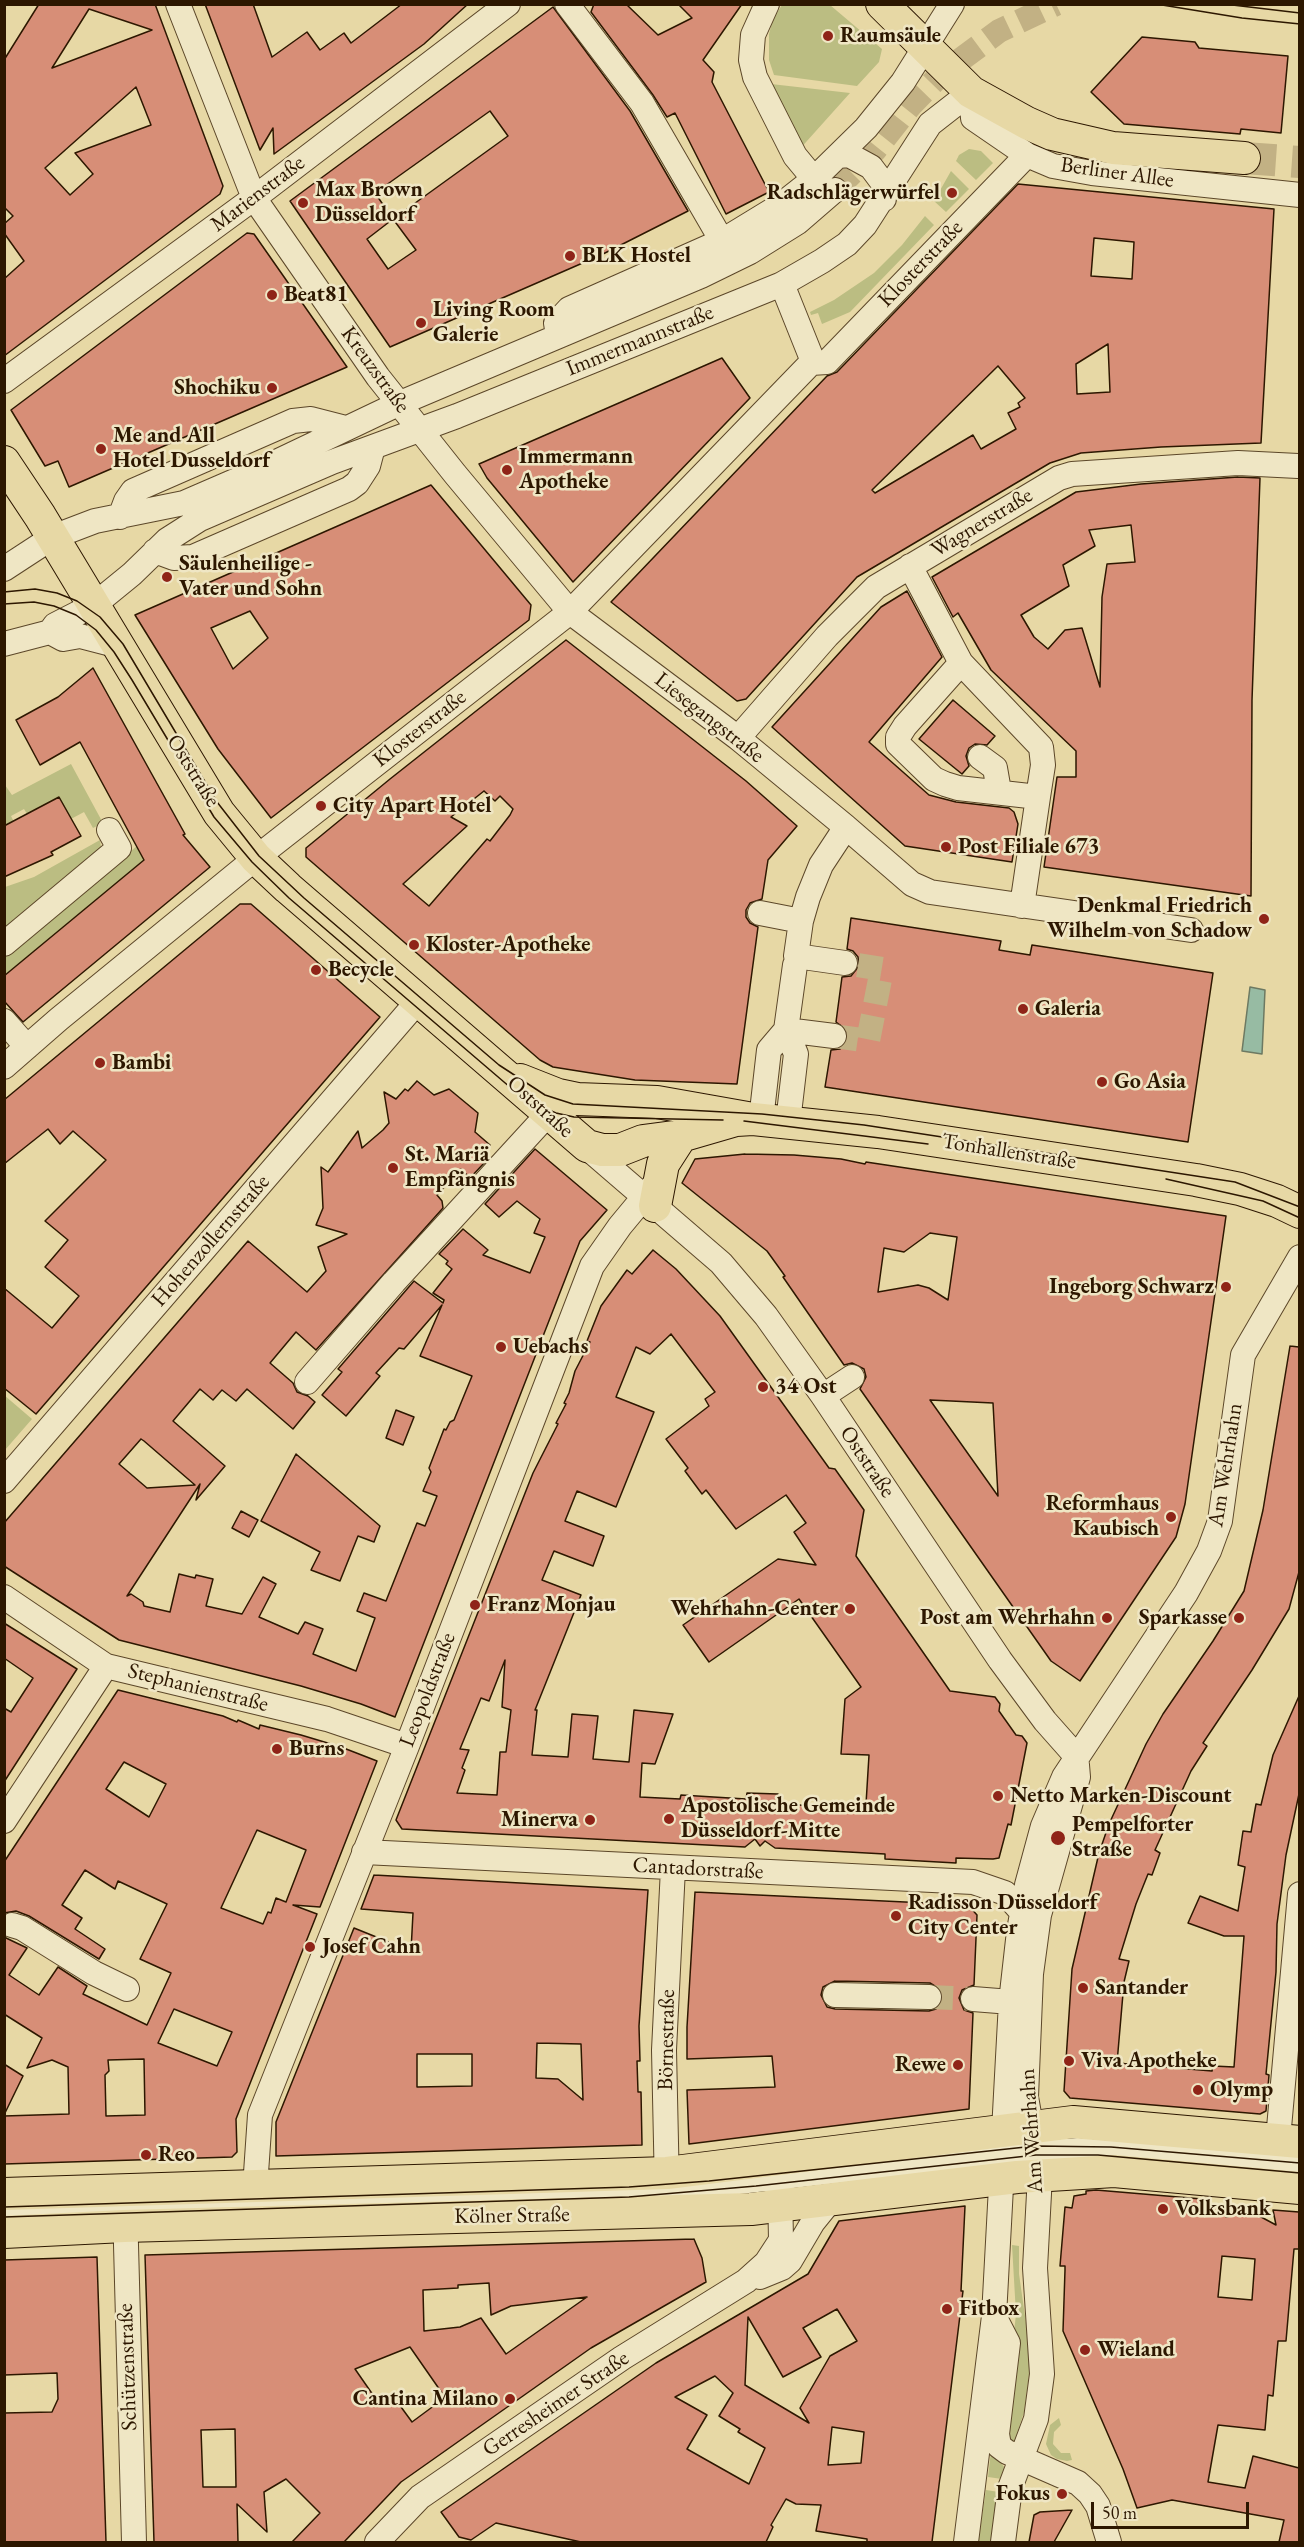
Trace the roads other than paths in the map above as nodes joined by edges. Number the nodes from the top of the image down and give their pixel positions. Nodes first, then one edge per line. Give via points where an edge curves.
1 (178, 4) edge
2 (508, 4) edge
3 (567, 4) edge
4 (767, 4) edge
5 (882, 4) edge
6 (952, 4) edge
7 (926, 49) junction
8 (971, 92) junction
9 (1027, 155) junction
10 (838, 156) junction
11 (1244, 158) tunnel mouth
12 (824, 185) junction
13 (1299, 195) edge
14 (254, 198) junction
15 (884, 199) junction
16 (722, 241) junction
17 (782, 284) junction
18 (558, 336) junction
19 (811, 363) junction
20 (4, 381) edge
21 (398, 404) junction
22 (346, 428) junction
23 (420, 431) junction
24 (4, 462) edge
25 (1298, 475) edge
26 (120, 517) junction
27 (53, 537) junction
28 (910, 566) junction
29 (4, 569) edge
30 (94, 605) junction
31 (570, 612) junction
32 (50, 632) junction
33 (115, 642) junction
34 (4, 644) edge
35 (961, 663) junction
36 (738, 738) junction
37 (980, 757) dead end
38 (999, 791) junction
39 (1038, 796) junction
40 (846, 828) junction
41 (109, 830) dead end
42 (256, 858) junction
43 (1022, 906) junction
44 (760, 913) dead end
45 (801, 921) junction
46 (1191, 930) dead end
47 (4, 944) edge
48 (796, 961) junction
49 (844, 963) tunnel mouth
50 (418, 1001) junction
51 (4, 1021) edge
52 (786, 1030) junction
53 (834, 1036) tunnel mouth
54 (27, 1047) junction
55 (4, 1067) edge
56 (500, 1071) junction
57 (548, 1114) junction
58 (768, 1121) junction
59 (681, 1136) junction
60 (581, 1143) junction
61 (653, 1194) junction
62 (1282, 1204) edge
63 (1299, 1257) edge
64 (852, 1377) dead end
65 (307, 1382) dead end
66 (823, 1396) junction
67 (4, 1481) edge
68 (4, 1597) edge
69 (106, 1666) junction
70 (406, 1746) junction
71 (1076, 1756) junction
72 (4, 1821) edge
73 (364, 1852) junction
74 (673, 1868) junction
75 (1299, 1894) edge
76 (1021, 1911) junction
77 (12, 1925) dead end
78 (127, 1989) dead end
79 (835, 1995) dead end
80 (929, 1997) tunnel mouth
81 (974, 1999) tunnel mouth
82 (1011, 2002) junction
83 (868, 2149) junction
84 (1019, 2154) junction
85 (1294, 2162) edge
86 (667, 2192) junction
87 (784, 2192) junction
88 (4, 2194) edge
89 (830, 2201) junction
90 (254, 2205) junction
91 (125, 2208) junction
92 (4, 2212) edge
93 (4, 2232) edge
94 (746, 2281) junction
95 (994, 2316) junction
96 (1020, 2458) junction
97 (134, 2542) edge
98 (377, 2542) edge
99 (966, 2542) edge
100 (1003, 2542) edge
101 (1109, 2542) edge

1 - 14 street, Kreuzstraße
2 - 14 street, Marienstraße
3 - 16 street via 642,103
4 - 12 street via 753,35 753,68 795,156
5 - 7 main road, Berliner Allee
6 - 7 street, Immermannstraße
7 - 8 main road, Berliner Allee
7 - 10 street, Immermannstraße via 893,95
8 - 9 street, Berliner Allee via 973,118
8 - 11 main road, Berliner Allee via 1027,123 1077,141 1152,153
8 - 15 street, Immermannstraße via 930,124
9 - 13 street, Berliner Allee via 1053,166 1092,173
9 - 19 street, Klosterstraße via 827,362
10 - 12 street, Immermannstraße
10 - 15 street via 849,155 871,167 883,183
12 - 16 street, Immermannstraße via 781,205
12 - 18 street, Immermannstraße via 798,222 750,252
14 - 20 street, Marienstraße
14 - 21 street, Kreuzstraße
15 - 17 street, Immermannstraße via 847,244
16 - 18 street, Immermannstraße via 569,309 556,323
17 - 19 street
17 - 23 street, Immermannstraße
18 - 21 street, Immermannstraße
19 - 31 street, Klosterstraße
21 - 22 street, Immermannstraße
21 - 23 street, Kreuzstraße
22 - 26 street, Immermannstraße via 184,503
22 - 26 street via 311,419 293,421 133,491
23 - 30 street, Immermannstraße via 200,519 155,551
23 - 31 street, Kreuzstraße
24 - 27 main road, Oststraße
25 - 28 street, Wagnerstraße via 1238,463 1072,474
26 - 27 street, Immermannstraße
27 - 29 street, Immermannstraße
27 - 30 main road, Oststraße
28 - 35 street
28 - 36 street, Wagnerstraße via 876,587 827,636
30 - 32 street, Immermannstraße via 55,625
30 - 33 main road, Oststraße
31 - 36 street, Liesegangstraße
31 - 42 street, Klosterstraße
32 - 33 street via 63,639 80,636
32 - 34 street, Immermannstraße
33 - 42 main road, Oststraße via 219,813
35 - 38 street via 929,714 898,737 898,744 934,779 958,788
35 - 39 street via 1041,747 1043,765
36 - 40 street, Liesegangstraße
37 - 38 street via 995,768
38 - 39 street
39 - 43 street
40 - 43 street, Liesegangstraße via 912,884 930,892
40 - 45 street via 821,865
41 - 47 street via 118,848
42 - 50 main road, Oststraße
42 - 54 street, Klosterstraße
43 - 46 street, Liesegangstraße
44 - 45 street
45 - 48 street
48 - 49 street
48 - 52 street
50 - 56 main road, Oststraße
50 - 67 street, Hohenzollernstraße
51 - 54 street
52 - 53 street
52 - 58 street via 770,1050
54 - 55 street, Klosterstraße
56 - 57 main road, Oststraße
56 - 58 main road, Tonhallenstraße via 577,1099 657,1102
57 - 60 main road, Oststraße
57 - 65 street
58 - 59 main road, Tonhallenstraße via 736,1120
58 - 62 main road, Tonhallenstraße via 878,1132 1196,1180 1230,1186
59 - 60 main road, Tonhallenstraße via 614,1150
59 - 61 main road via 665,1160
60 - 61 street, Oststraße
61 - 66 street, Oststraße via 721,1263 766,1316
61 - 70 street, Leopoldstraße via 602,1248 592,1266
63 - 71 street, Am Wehrhahn via 1243,1355 1220,1521 1209,1551 1137,1668
64 - 66 street
66 - 71 street, Oststraße via 1000,1660
68 - 69 street, Stephanienstraße
69 - 70 street, Stephanienstraße via 327,1719
69 - 72 street
70 - 73 street, Leopoldstraße
71 - 76 street, Am Wehrhahn via 1043,1826
71 - 84 street, Am Wehrhahn via 1078,1777 1041,1907 1033,1951 1026,2097
73 - 74 street, Cantadorstraße
73 - 90 street, Leopoldstraße via 260,2115
74 - 76 street, Cantadorstraße via 973,1882 1005,1893
74 - 86 street, Börnestraße via 664,2050
75 - 85 street
76 - 82 street, Am Wehrhahn
77 - 78 street
79 - 80 street
81 - 82 street
82 - 84 street, Am Wehrhahn via 1007,2095
83 - 84 main road, Kölner Straße
83 - 86 main road, Kölner Straße
83 - 87 street, Kölner Straße via 838,2168 800,2171
84 - 85 main road via 1114,2171
84 - 85 main road via 1080,2122
84 - 87 street
84 - 89 main road, Kölner Straße
84 - 95 street, Am Wehrhahn
84 - 96 street, Am Wehrhahn via 1035,2268 1042,2374 1036,2419
86 - 87 main road, Kölner Straße
86 - 90 main road, Kölner Straße
87 - 89 main road, Kölner Straße
87 - 94 street, Gerresheimer Straße via 781,2240 766,2263
88 - 91 main road, Kölner Straße
89 - 94 street, Gerresheimer Straße via 790,2261 766,2276
90 - 91 main road, Kölner Straße
91 - 92 street
91 - 93 main road, Kölner Straße
91 - 97 street, Schützenstraße
94 - 98 street, Gerresheimer Straße via 622,2358 420,2497
95 - 96 street via 1008,2343 998,2441 1002,2449
95 - 99 street, Am Wehrhahn
96 - 100 street, Am Wehrhahn via 1010,2488
96 - 101 street via 1062,2474 1090,2494 1098,2506

